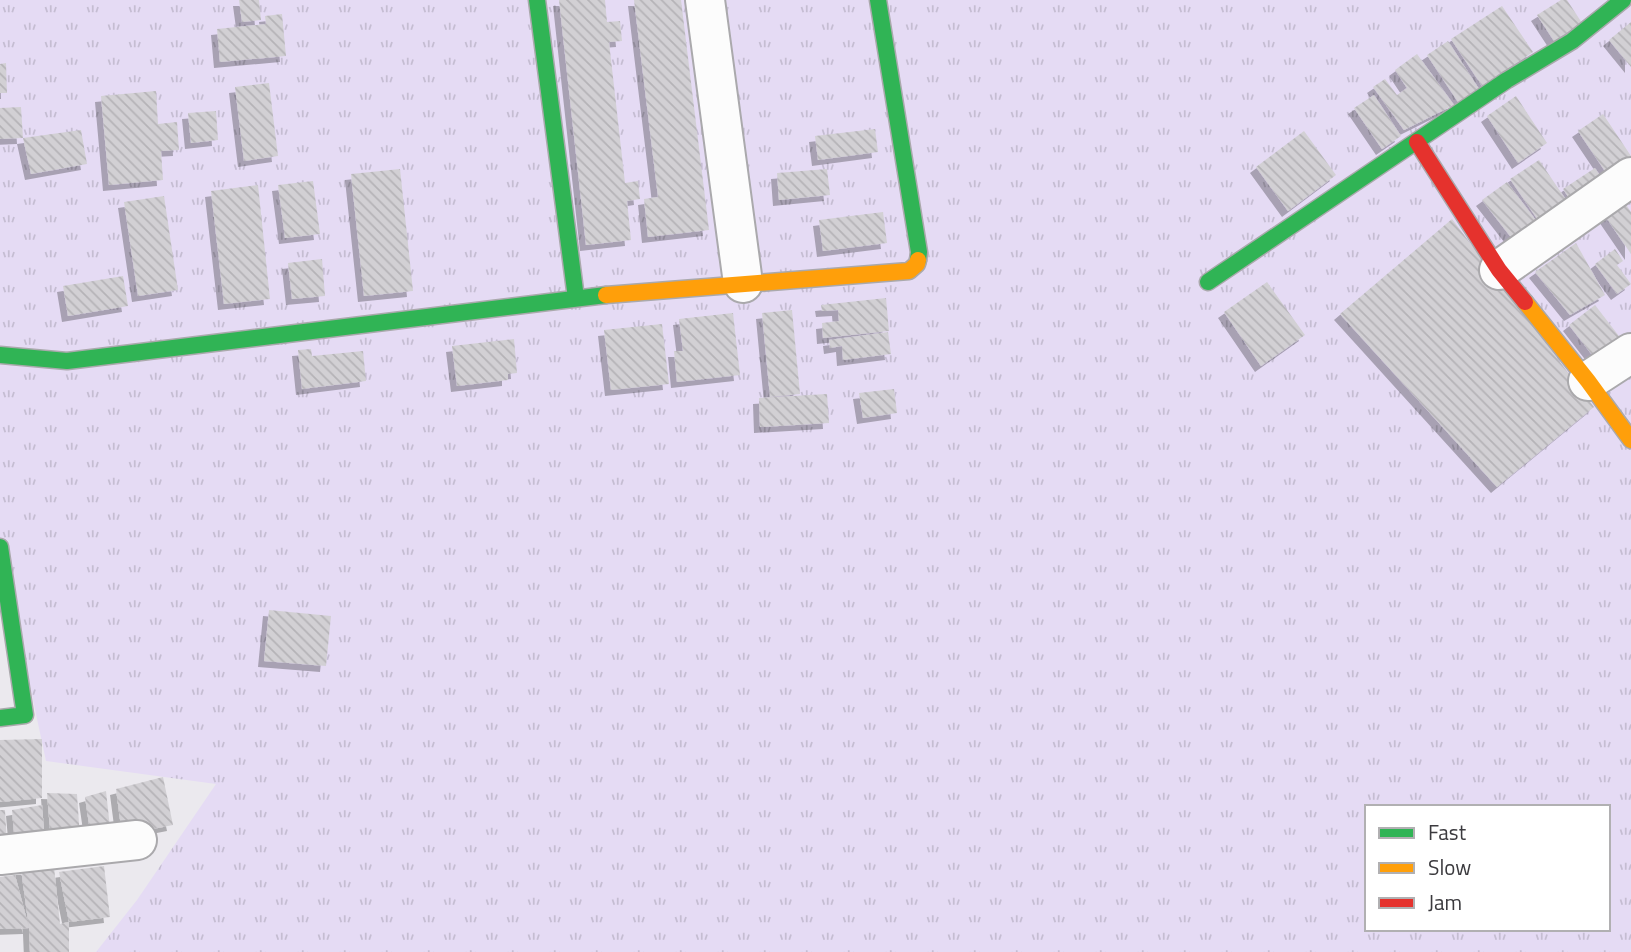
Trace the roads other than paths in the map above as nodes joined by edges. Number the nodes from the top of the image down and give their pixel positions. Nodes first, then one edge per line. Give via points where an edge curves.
1 (537, 0) edge
2 (705, 0) edge
3 (878, 0) edge
4 (1623, 0) edge
5 (1417, 142) junction
6 (1631, 177) edge
7 (1499, 270) junction
8 (743, 282) junction
9 (1208, 282) dead end
10 (576, 298) junction
11 (1631, 352) edge
12 (0, 355) edge
13 (1588, 381) junction
14 (1631, 440) edge
15 (1, 554) edge
16 (0, 718) edge
17 (137, 840) dead end
18 (0, 855) edge

1 - 10 street
2 - 8 street
3 - 8 street via 919,252 917,264 909,271
4 - 5 street via 1572,41
5 - 7 street
5 - 9 street
6 - 7 street
7 - 13 street
8 - 10 street
10 - 12 street via 67,361
11 - 13 street
13 - 14 street
15 - 16 street via 25,715
17 - 18 street

